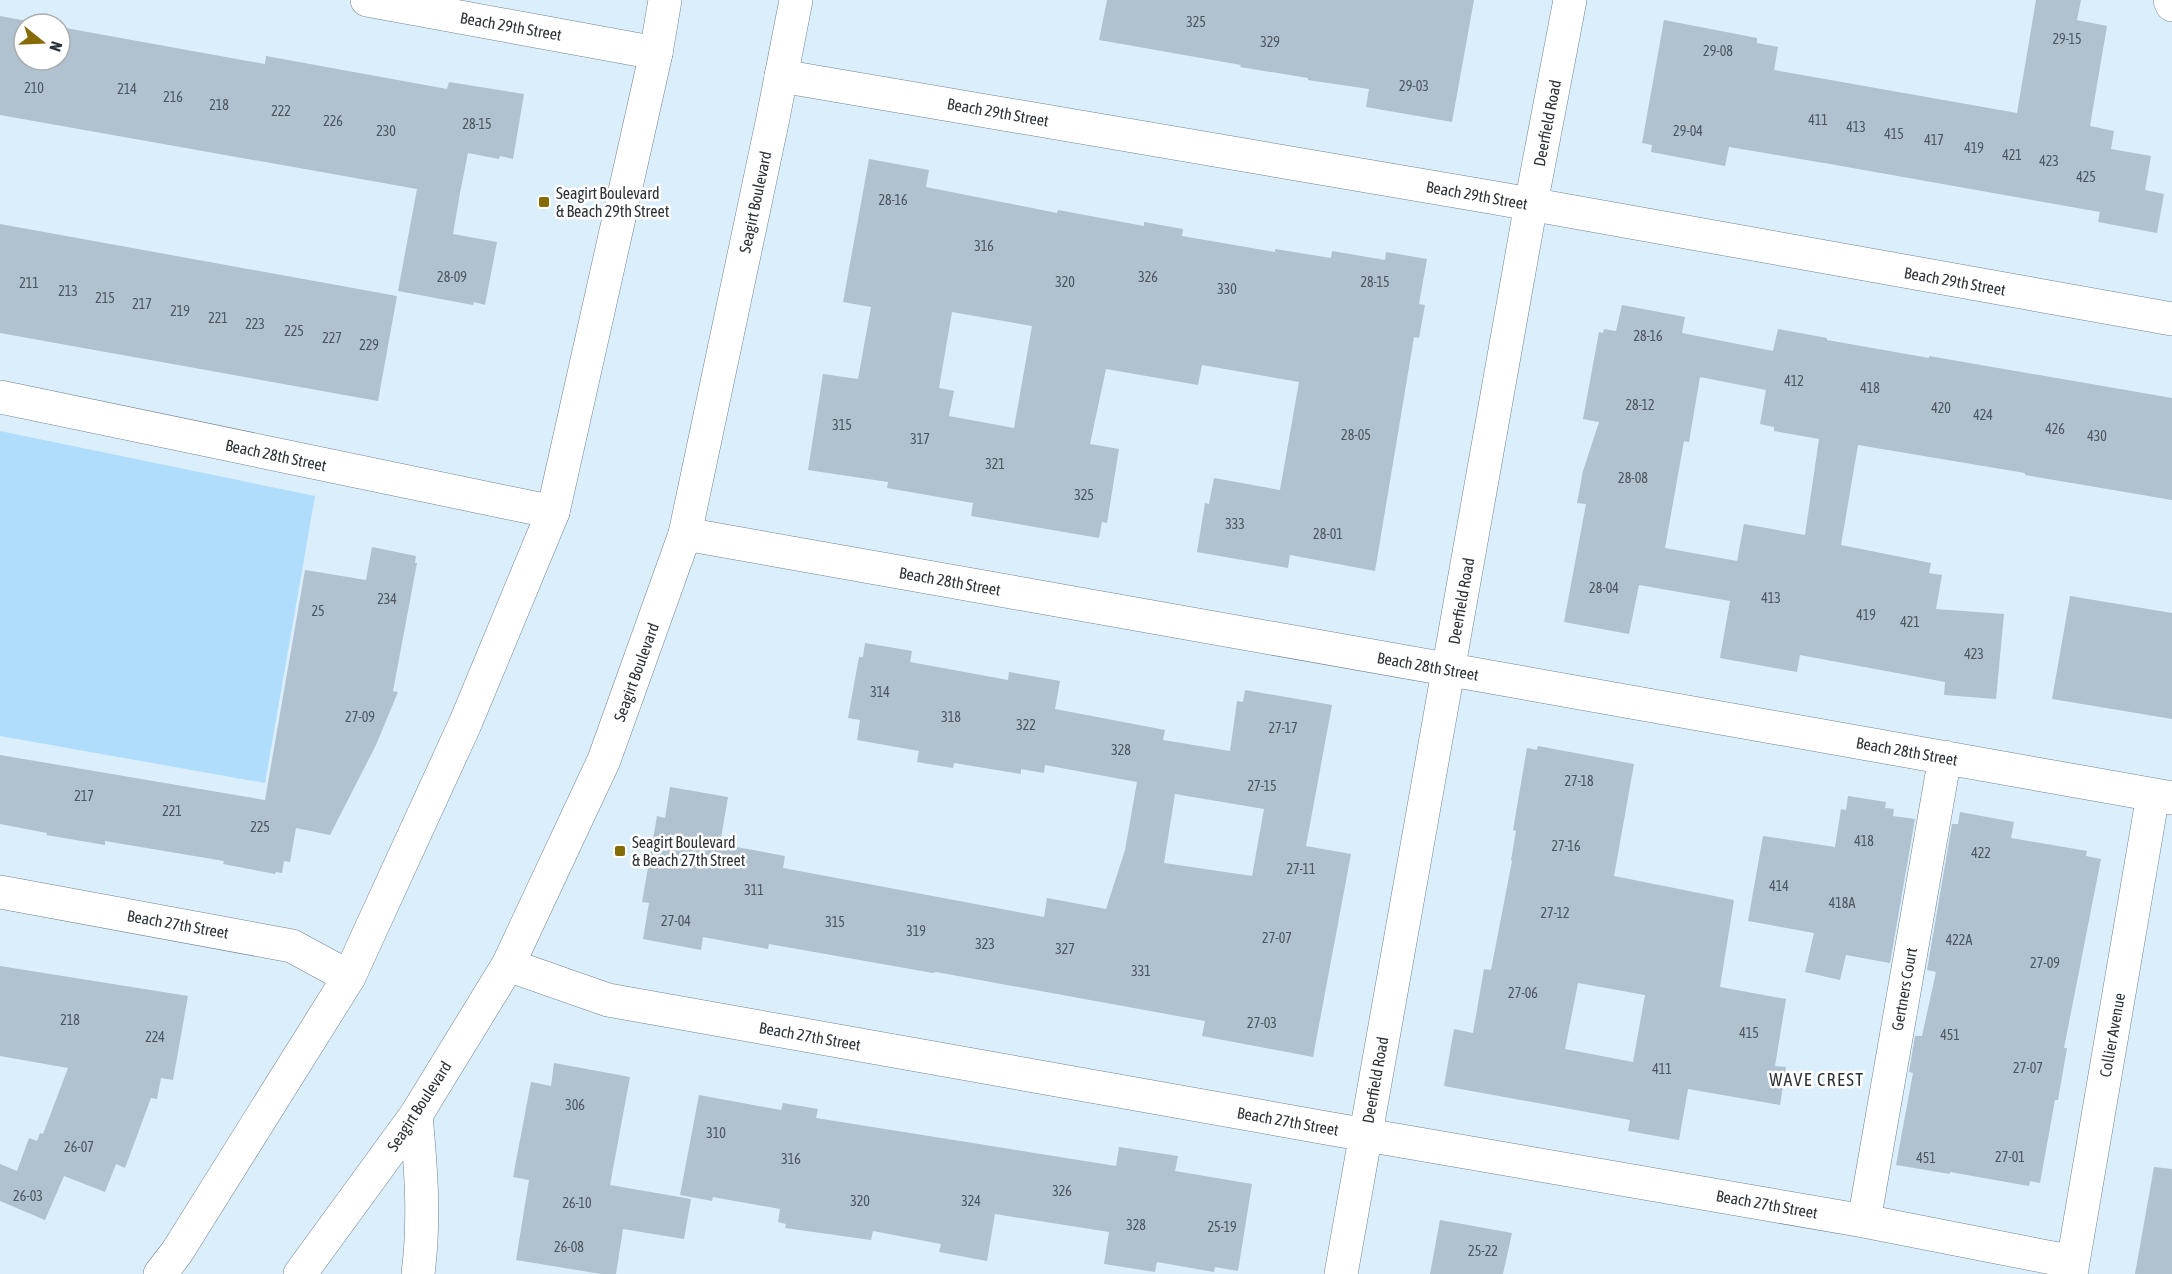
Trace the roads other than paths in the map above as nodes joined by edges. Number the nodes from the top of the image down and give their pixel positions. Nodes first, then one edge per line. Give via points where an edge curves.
1 (367, 0) edge
2 (665, 0) edge
3 (796, 0) edge
4 (1570, 0) edge
5 (2170, 0) edge
6 (2172, 4) edge
7 (656, 53) junction
8 (781, 76) junction
9 (1531, 204) junction
10 (2172, 320) edge
11 (0, 397) edge
12 (553, 512) junction
13 (685, 534) junction
14 (1449, 670) junction
15 (1945, 757) junction
16 (2162, 797) edge
17 (0, 892) edge
18 (508, 965) junction
19 (349, 977) junction
20 (416, 1115) junction
21 (1365, 1135) junction
22 (1864, 1221) junction
23 (2072, 1268) edge
24 (160, 1274) edge
25 (300, 1274) edge
26 (418, 1274) edge
27 (1341, 1274) edge

1 - 7 street, Beach 29th Street
2 - 7 street
3 - 8 street, Seagirt Boulevard
4 - 9 street, Deerfield Road
5 - 6 street
7 - 12 street
8 - 9 street, Beach 29th Street
8 - 13 street, Seagirt Boulevard
9 - 10 street, Beach 29th Street
9 - 14 street, Deerfield Road
11 - 12 street, Beach 28th Street
12 - 19 street via 465,724
13 - 14 street, Beach 28th Street
13 - 18 street, Seagirt Boulevard via 604,760
14 - 15 street, Beach 28th Street
14 - 21 street, Deerfield Road
15 - 16 street, Beach 28th Street
15 - 22 street, Gertners Court
16 - 23 street, Collier Avenue
17 - 19 street, Beach 27th Street via 292,946
18 - 20 street, Seagirt Boulevard
18 - 21 street, Beach 27th Street via 608,1000
19 - 24 street
20 - 25 street, Seagirt Boulevard
20 - 26 street via 423,1194
21 - 22 street, Beach 27th Street
21 - 27 street, Deerfield Road
22 - 23 street, Beach 27th Street

